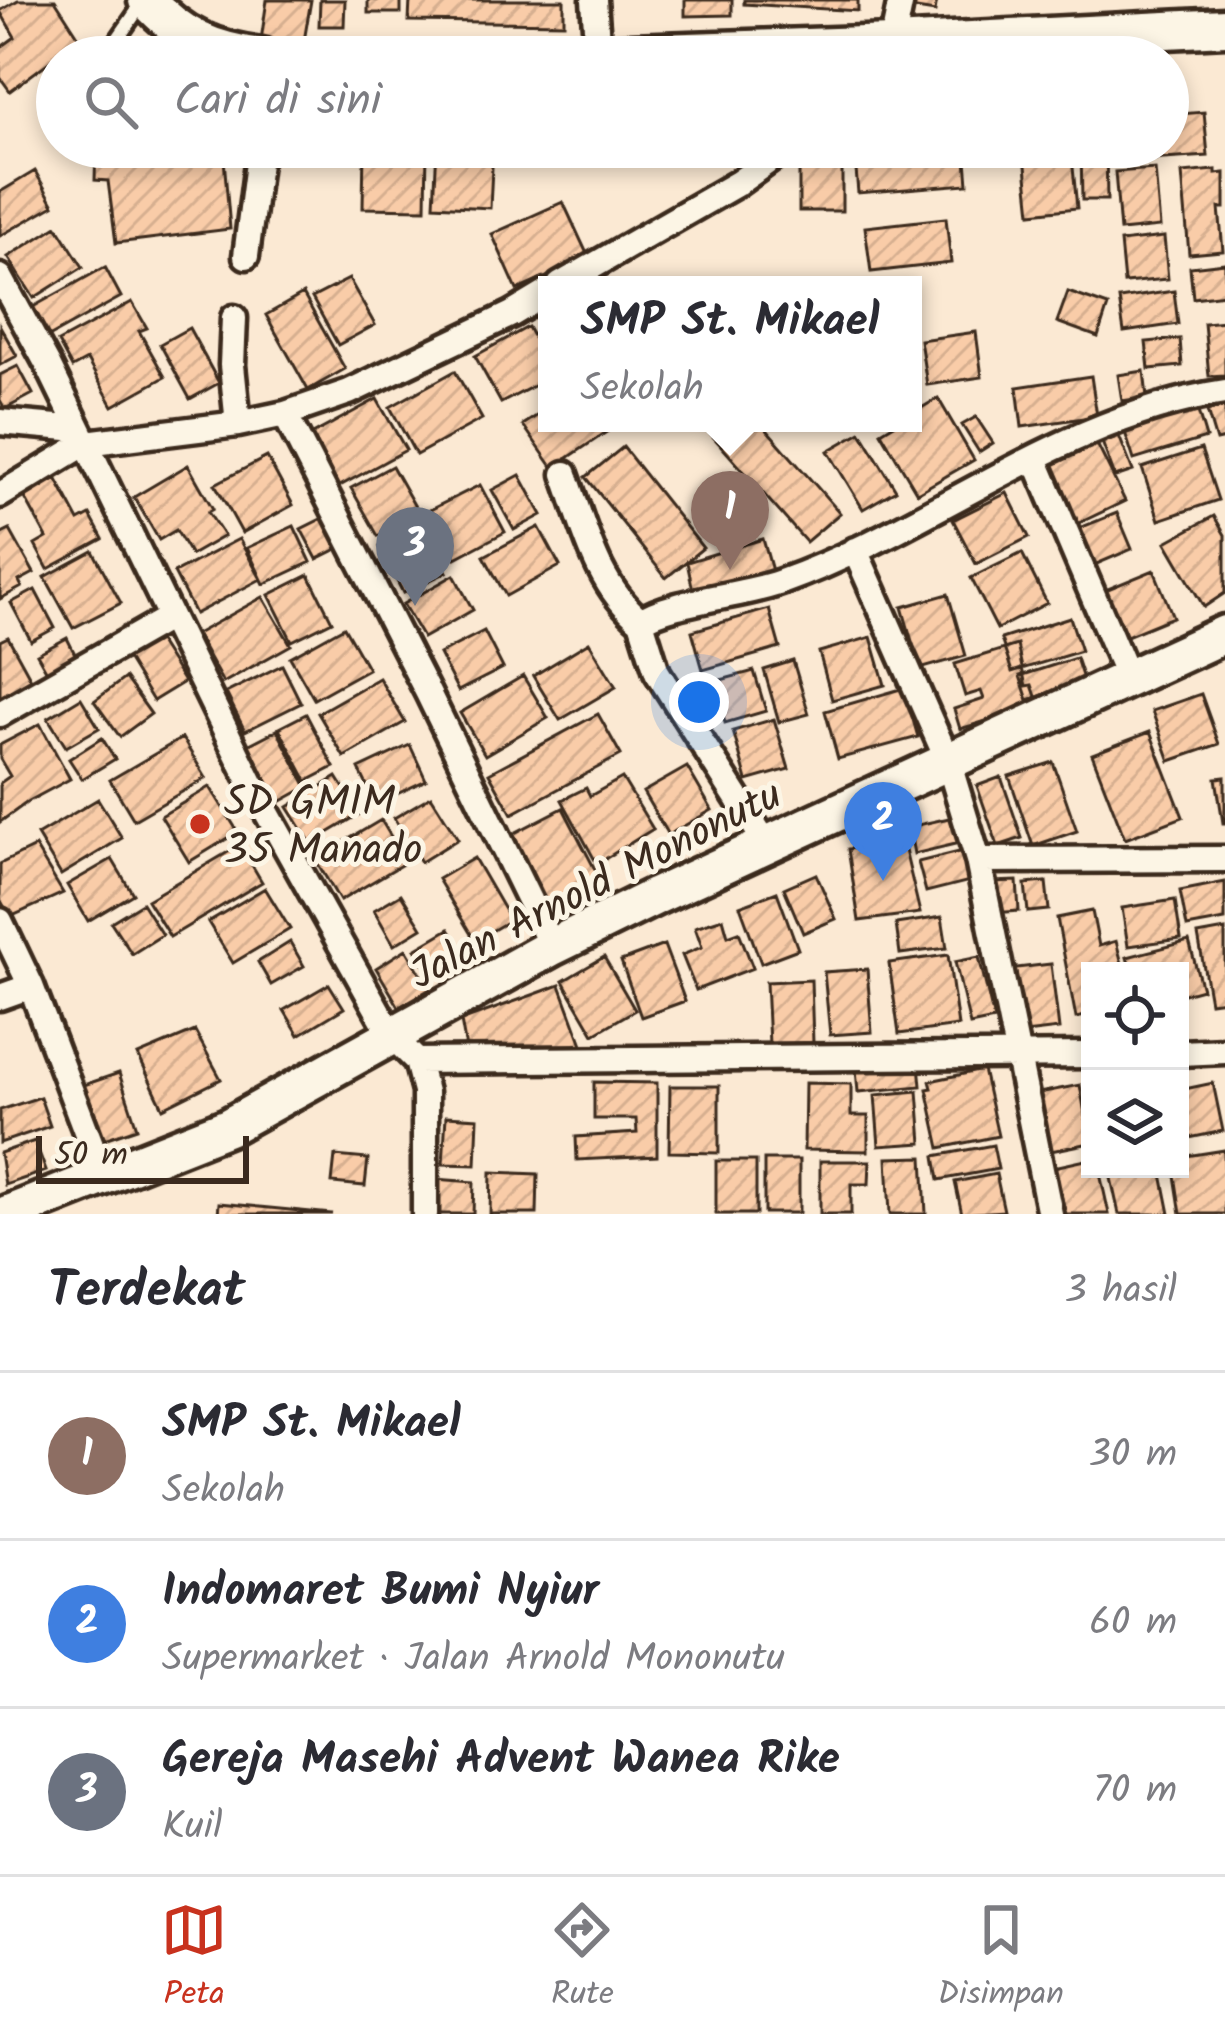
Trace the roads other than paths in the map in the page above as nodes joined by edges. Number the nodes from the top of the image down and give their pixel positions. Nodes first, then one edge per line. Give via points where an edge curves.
1 (146, 0) edge
2 (594, 0) edge
3 (901, 0) edge
4 (1225, 27) edge
5 (120, 36) edge
6 (187, 36) edge
7 (597, 36) edge
8 (892, 36) edge
9 (1099, 36) edge
10 (257, 168) edge
11 (759, 168) edge
12 (246, 256) dead end
13 (576, 276) edge
14 (0, 277) edge
15 (538, 298) edge
16 (234, 318) dead end
17 (1225, 392) edge
18 (285, 414) junction
19 (0, 422) edge
20 (238, 424) junction
21 (83, 436) junction
22 (1035, 459) junction
23 (565, 474) dead end
24 (0, 495) edge
25 (855, 550) junction
26 (170, 617) junction
27 (641, 621) junction
28 (1225, 634) edge
29 (1129, 680) junction
30 (0, 714) edge
31 (948, 761) junction
32 (767, 844) junction
33 (978, 860) junction
34 (1225, 860) edge
35 (0, 921) edge
36 (552, 947) junction
37 (31, 986) junction
38 (0, 998) edge
39 (404, 1049) junction
40 (1225, 1051) edge
41 (1189, 1053) edge
42 (1081, 1055) edge
43 (1015, 1056) junction
44 (103, 1176) junction
45 (60, 1204) edge
46 (8, 1214) edge
47 (425, 1214) edge
48 (1050, 1214) edge

1 - 5 lane
1 - 6 street
2 - 7 street
3 - 8 street
4 - 9 street
10 - 12 street
11 - 13 street
14 - 21 street
15 - 18 street via 383,376
16 - 20 street
17 - 22 street via 1155,407
18 - 20 street
18 - 36 street
19 - 21 street
20 - 21 street
21 - 24 street
21 - 26 street
22 - 25 street
22 - 29 street
23 - 27 street via 602,575
25 - 27 street via 751,593
25 - 31 street
26 - 30 street
26 - 39 street via 256,793
27 - 32 street via 657,672
28 - 29 street, Jalan Arnold Mononutu
29 - 31 street, Jalan Arnold Mononutu
31 - 32 street, Jalan Arnold Mononutu
31 - 33 street
32 - 36 street, Jalan Arnold Mononutu
33 - 34 street
33 - 43 street
35 - 37 street
36 - 39 street, Jalan Arnold Mononutu
37 - 38 street
37 - 44 street
39 - 43 street
39 - 44 street, Jalan Arnold Mononutu
39 - 47 street via 425,1092
40 - 41 street
42 - 43 street
43 - 48 street
44 - 45 street, Jalan Arnold Mononutu
45 - 46 street, Jalan Arnold Mononutu

